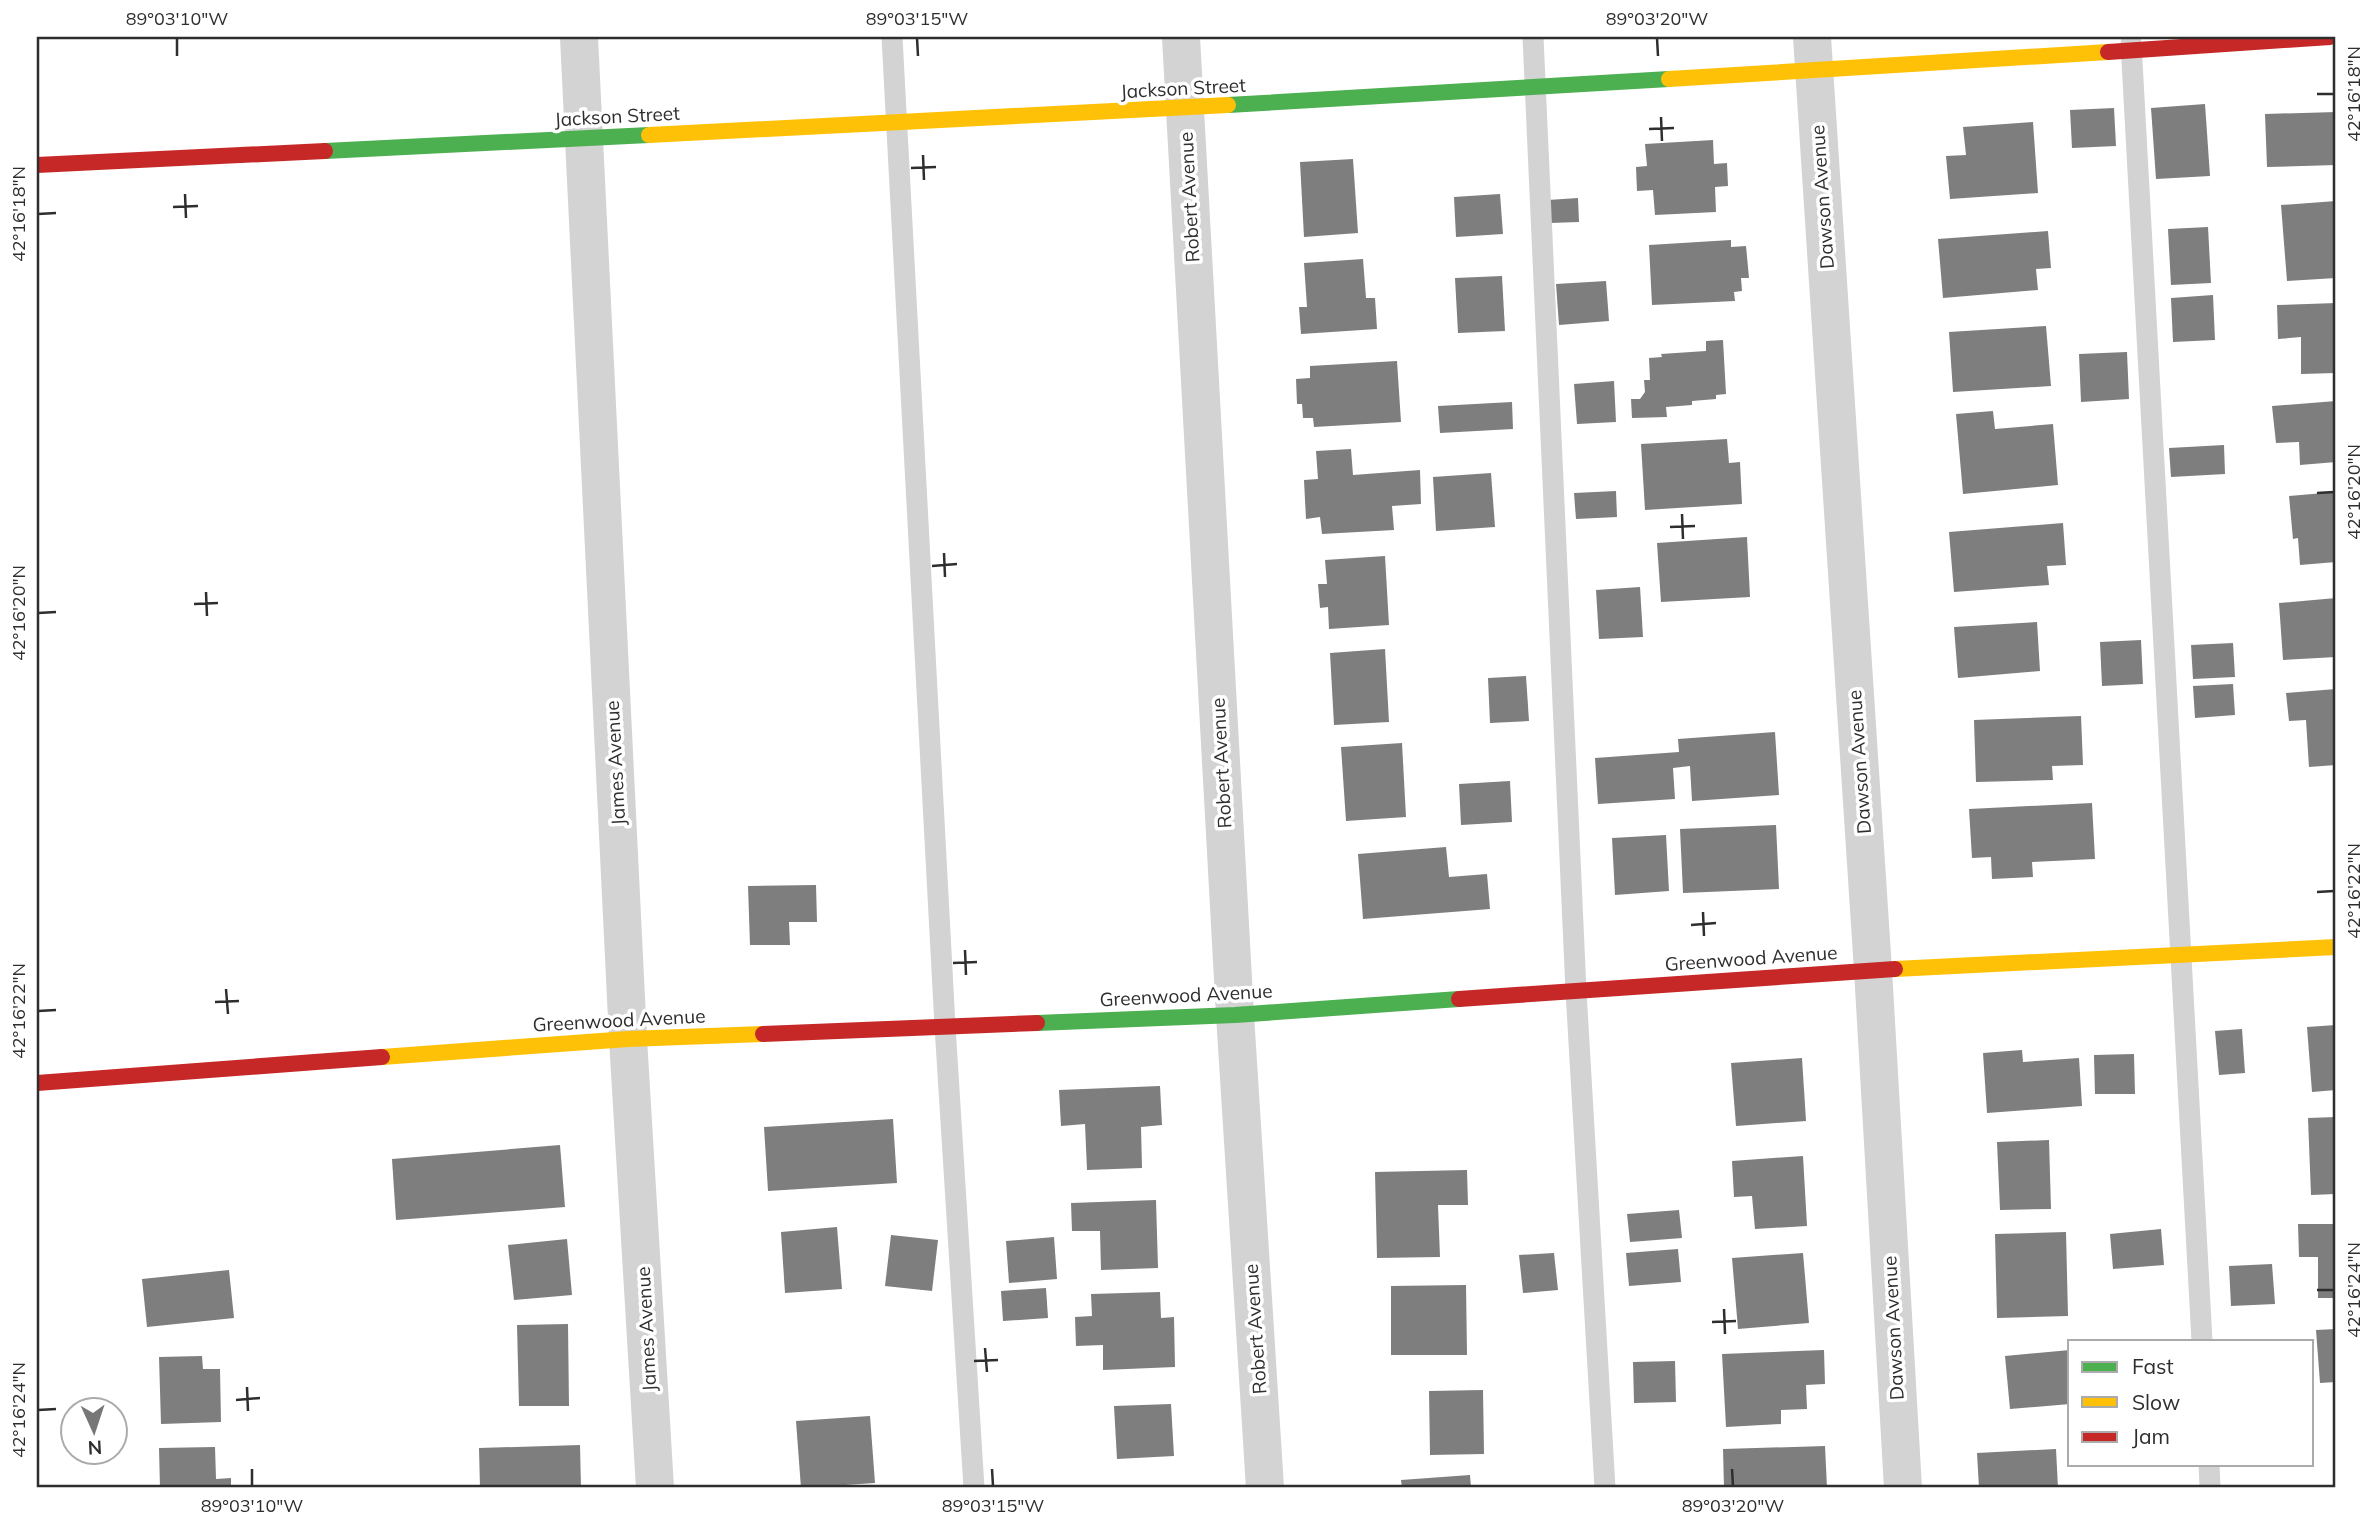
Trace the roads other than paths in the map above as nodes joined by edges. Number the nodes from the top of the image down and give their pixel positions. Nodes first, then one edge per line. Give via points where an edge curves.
1 (579, 37) edge
2 (892, 37) edge
3 (1181, 37) edge
4 (1533, 37) edge
5 (2330, 37) edge
6 (2131, 44) edge
7 (1813, 55) edge
8 (1536, 89) junction
9 (1184, 110) junction
10 (897, 124) junction
11 (584, 139) junction
12 (37, 165) edge
13 (2336, 947) edge
14 (2180, 955) junction
15 (1873, 971) junction
16 (1576, 991) junction
17 (1235, 1015) junction
18 (945, 1026) junction
19 (628, 1039) junction
20 (37, 1083) edge
21 (2202, 1340) edge
22 (2209, 1466) edge
23 (655, 1488) edge
24 (974, 1488) edge
25 (1265, 1488) edge
26 (1605, 1488) edge
27 (1903, 1488) edge
28 (2210, 1488) edge

1 - 11 street, James Avenue
2 - 10 lane
3 - 9 street, Robert Avenue
4 - 8 lane
5 - 6 street, Jackson Street
6 - 7 street, Jackson Street
6 - 14 lane
7 - 8 street, Jackson Street
7 - 15 street, Dawson Avenue
8 - 9 street, Jackson Street
8 - 16 lane
9 - 10 street, Jackson Street
9 - 17 street, Robert Avenue
10 - 11 street, Jackson Street
10 - 18 lane
11 - 12 street, Jackson Street
11 - 19 street, James Avenue
13 - 14 street, Greenwood Avenue
14 - 15 street, Greenwood Avenue
14 - 21 lane
15 - 16 street, Greenwood Avenue
15 - 27 street, Dawson Avenue
16 - 17 street, Greenwood Avenue
16 - 26 lane
17 - 18 street, Greenwood Avenue
17 - 25 street, Robert Avenue
18 - 19 street, Greenwood Avenue
18 - 24 lane
19 - 20 street, Greenwood Avenue
19 - 23 street, James Avenue
22 - 28 lane

